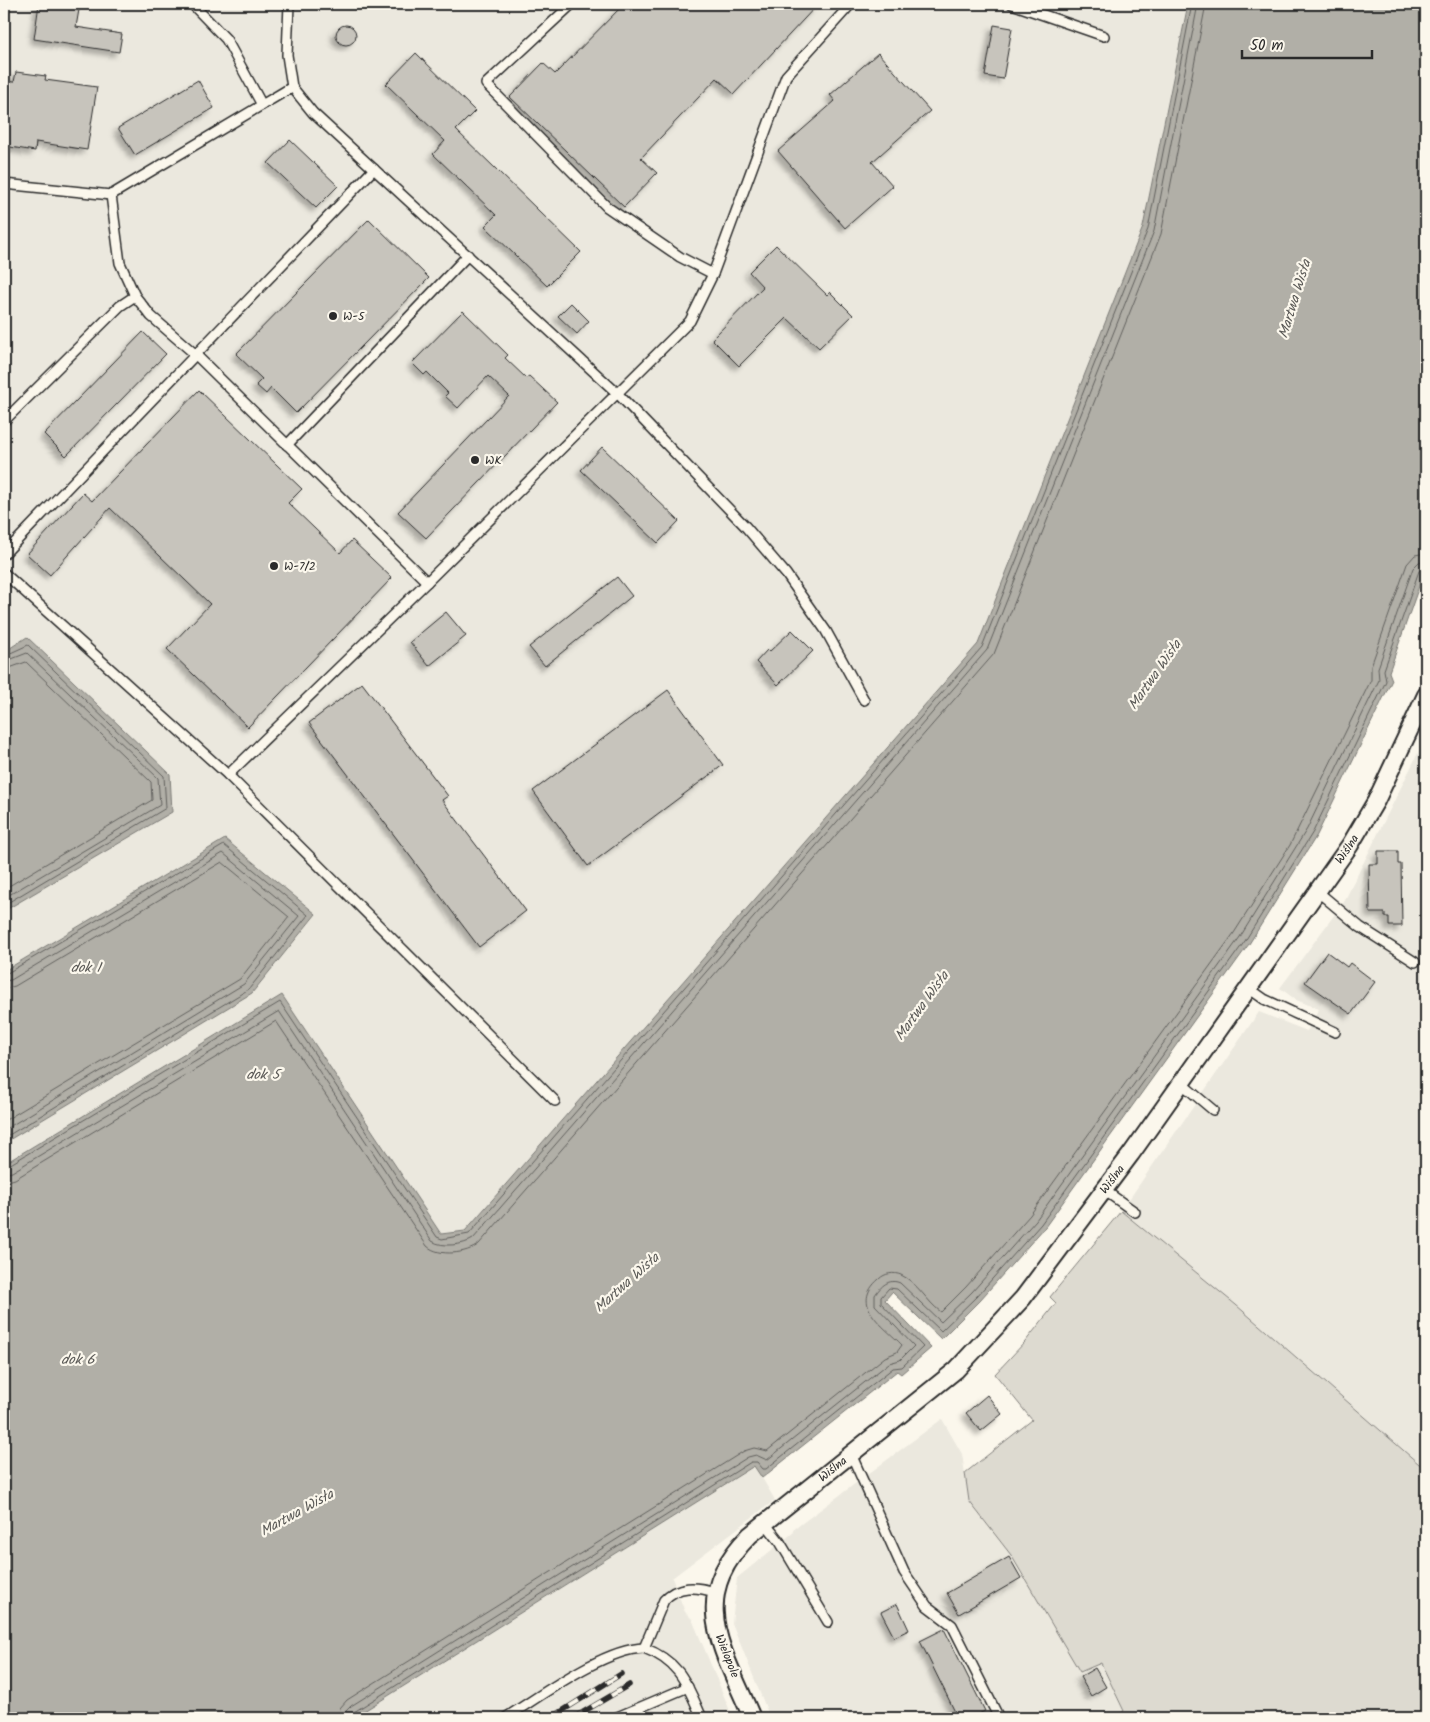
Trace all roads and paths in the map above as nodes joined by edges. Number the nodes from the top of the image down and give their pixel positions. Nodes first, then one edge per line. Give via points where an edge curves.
1 (192, 4) edge
2 (289, 4) edge
3 (572, 4) edge
4 (851, 4) edge
5 (1012, 4) edge
6 (1104, 36) dead end
7 (292, 87) junction
8 (262, 105) junction
9 (374, 169) junction
10 (4, 184) edge
11 (111, 194) junction
12 (468, 255) junction
13 (713, 274) junction
14 (135, 296) junction
15 (196, 355) junction
16 (618, 394) junction
17 (4, 421) edge
18 (287, 445) junction
19 (4, 554) edge
20 (4, 573) edge
21 (427, 582) junction
22 (1426, 695) edge
23 (864, 700) dead end
24 (228, 775) junction
25 (1317, 891) junction
26 (1415, 962) dead end
27 (1247, 987) junction
28 (1334, 1032) dead end
29 (1181, 1083) junction
30 (555, 1101) dead end
31 (1213, 1110) dead end
32 (1104, 1190) junction
33 (1135, 1212) dead end
34 (851, 1454) junction
35 (765, 1523) junction
36 (715, 1592) junction
37 (828, 1622) dead end
38 (644, 1648) junction
39 (688, 1687) junction
40 (506, 1718) edge
41 (615, 1718) edge
42 (702, 1718) edge
43 (752, 1718) edge
44 (999, 1718) edge

1 - 8 lane via 226,39
2 - 7 lane via 287,56
3 - 13 lane via 486,84 606,207 680,257
4 - 13 lane via 786,76
5 - 6 lane
7 - 8 lane
7 - 9 lane via 313,113
8 - 11 lane
9 - 12 lane
9 - 15 lane
10 - 11 lane
11 - 14 lane via 120,263
12 - 16 lane
12 - 18 lane
13 - 16 lane via 690,321
14 - 15 lane via 151,316
14 - 17 lane via 120,306
15 - 18 lane
15 - 19 lane
16 - 21 lane
16 - 23 lane via 745,526 786,574 826,631
18 - 21 lane
20 - 24 lane
21 - 24 lane
22 - 25 street, Wiślna via 1376,801
24 - 30 lane
25 - 26 lane via 1360,927
25 - 27 street, Wiślna
27 - 28 lane via 1264,1000
27 - 29 street, Wiślna
29 - 31 lane
29 - 32 street, Wiślna
32 - 33 lane
32 - 34 street, Wiślna via 1023,1298 970,1357
34 - 35 street, Wiślna
34 - 44 lane via 907,1578 927,1606 952,1625
35 - 36 street, Wiślna via 734,1551 722,1570
35 - 37 lane
36 - 38 lane via 687,1587 669,1594
36 - 43 street, Wielopole via 716,1630
38 - 39 lane via 672,1663
38 - 40 lane via 599,1662
39 - 41 lane
39 - 42 lane

